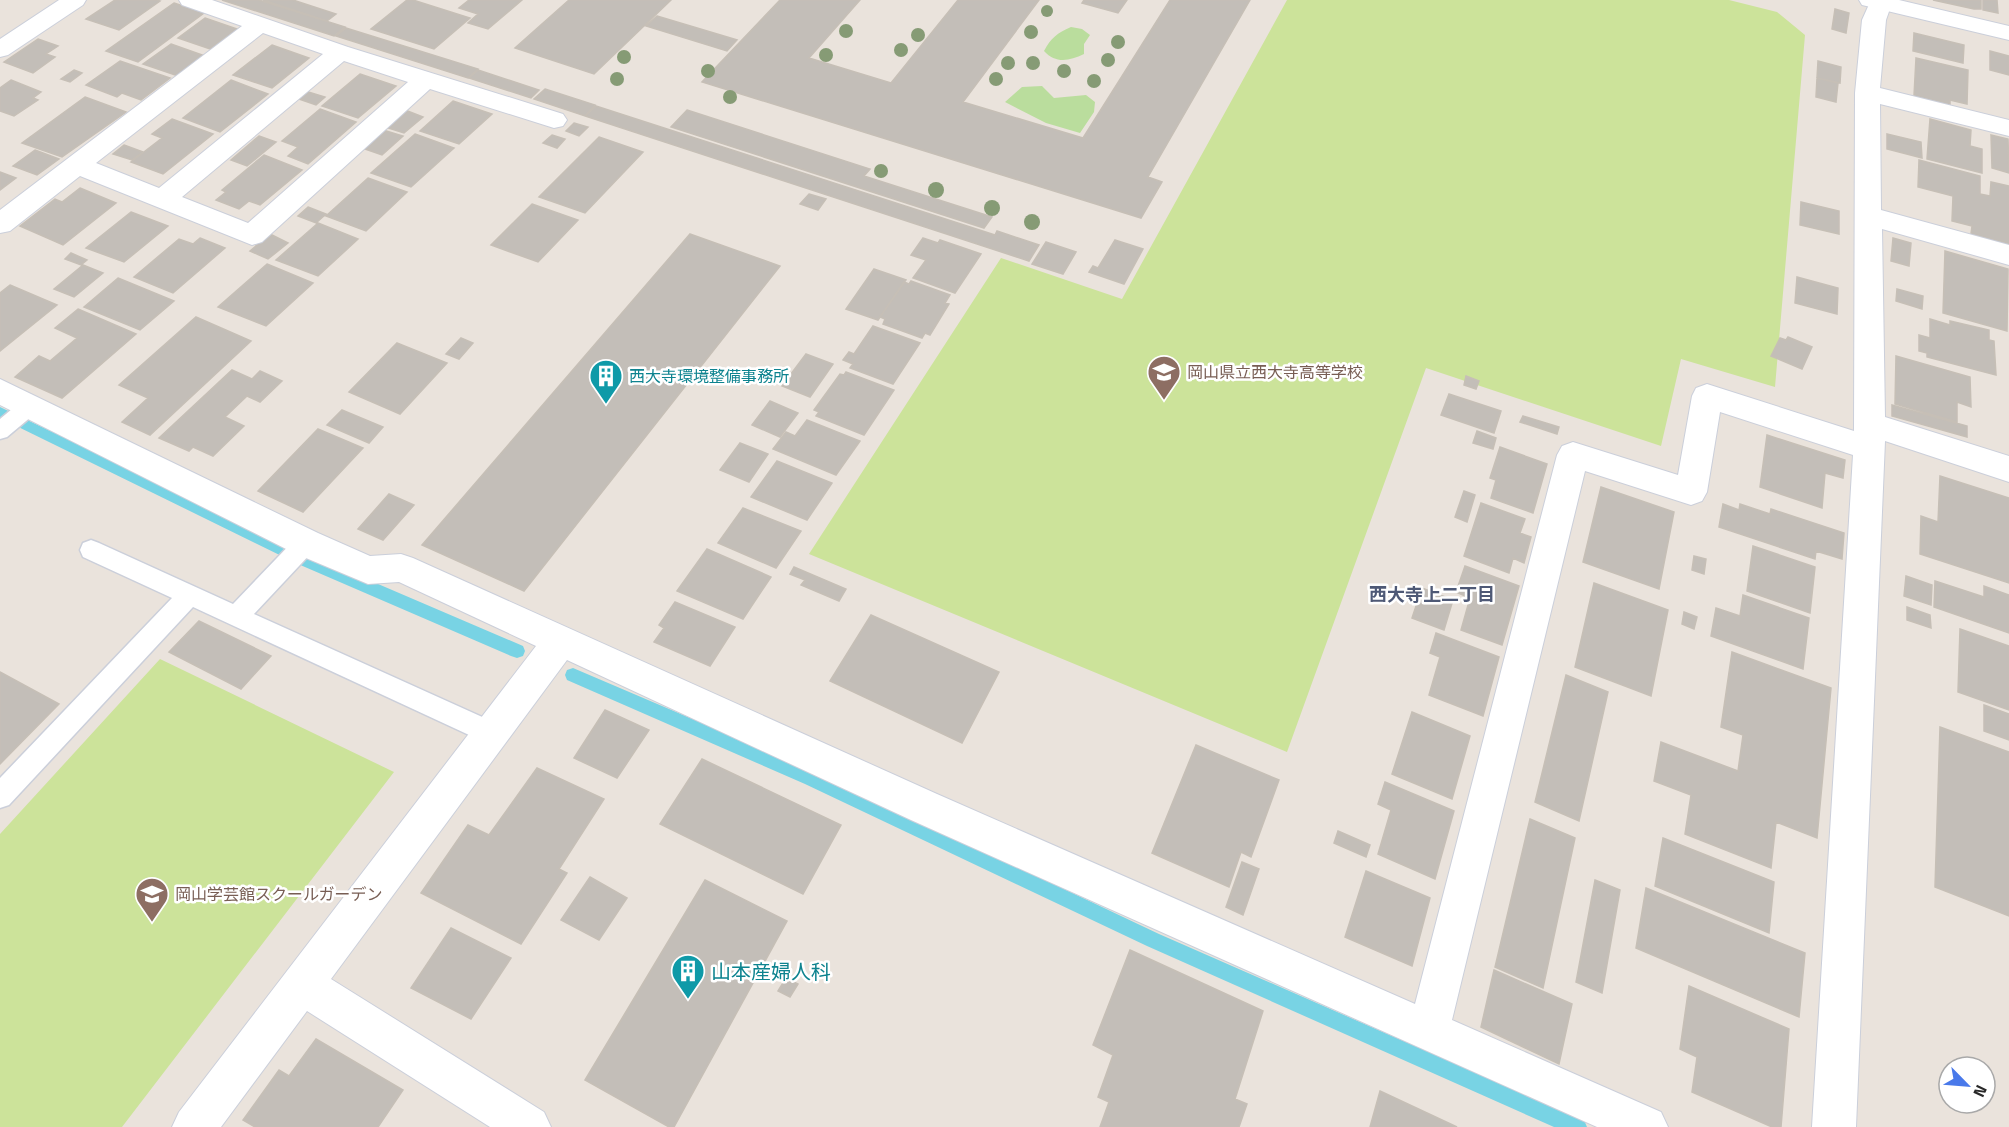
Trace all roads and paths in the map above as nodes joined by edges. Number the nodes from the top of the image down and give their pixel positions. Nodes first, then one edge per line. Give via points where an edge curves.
1 (75, 0) edge
2 (190, 0) edge
3 (1878, 1) edge
4 (260, 24) junction
5 (2009, 33) edge
6 (0, 50) edge
7 (340, 52) junction
8 (426, 79) junction
9 (1866, 93) junction
10 (554, 120) dead end
11 (2009, 128) edge
12 (77, 165) junction
13 (163, 199) junction
14 (1868, 216) junction
15 (0, 224) edge
16 (2009, 255) edge
17 (13, 412) edge
18 (1869, 436) junction
19 (2009, 469) edge
20 (92, 550) dead end
21 (300, 550) junction
22 (189, 596) junction
23 (236, 617) junction
24 (560, 642) junction
25 (491, 733) junction
26 (0, 796) edge
27 (302, 984) junction
28 (1429, 1029) junction
29 (194, 1127) edge
30 (529, 1127) edge
31 (1646, 1127) edge
32 (1834, 1127) edge

1 - 6 street
2 - 4 street
3 - 5 street
3 - 9 street
4 - 7 street
4 - 12 street
7 - 8 street
7 - 13 street
8 - 10 street
8 - 13 street via 252,235
9 - 11 street
9 - 14 street
12 - 13 street
12 - 15 street
14 - 16 street
14 - 18 street
17 - 21 street
18 - 19 street
18 - 28 street via 1707,396 1691,492 1573,455
18 - 32 street
20 - 22 lane
21 - 23 lane
21 - 24 street via 368,570 401,568
22 - 23 lane
22 - 26 lane
23 - 25 lane
24 - 25 street
24 - 28 street
25 - 27 street
27 - 29 street
27 - 30 street
28 - 31 street

